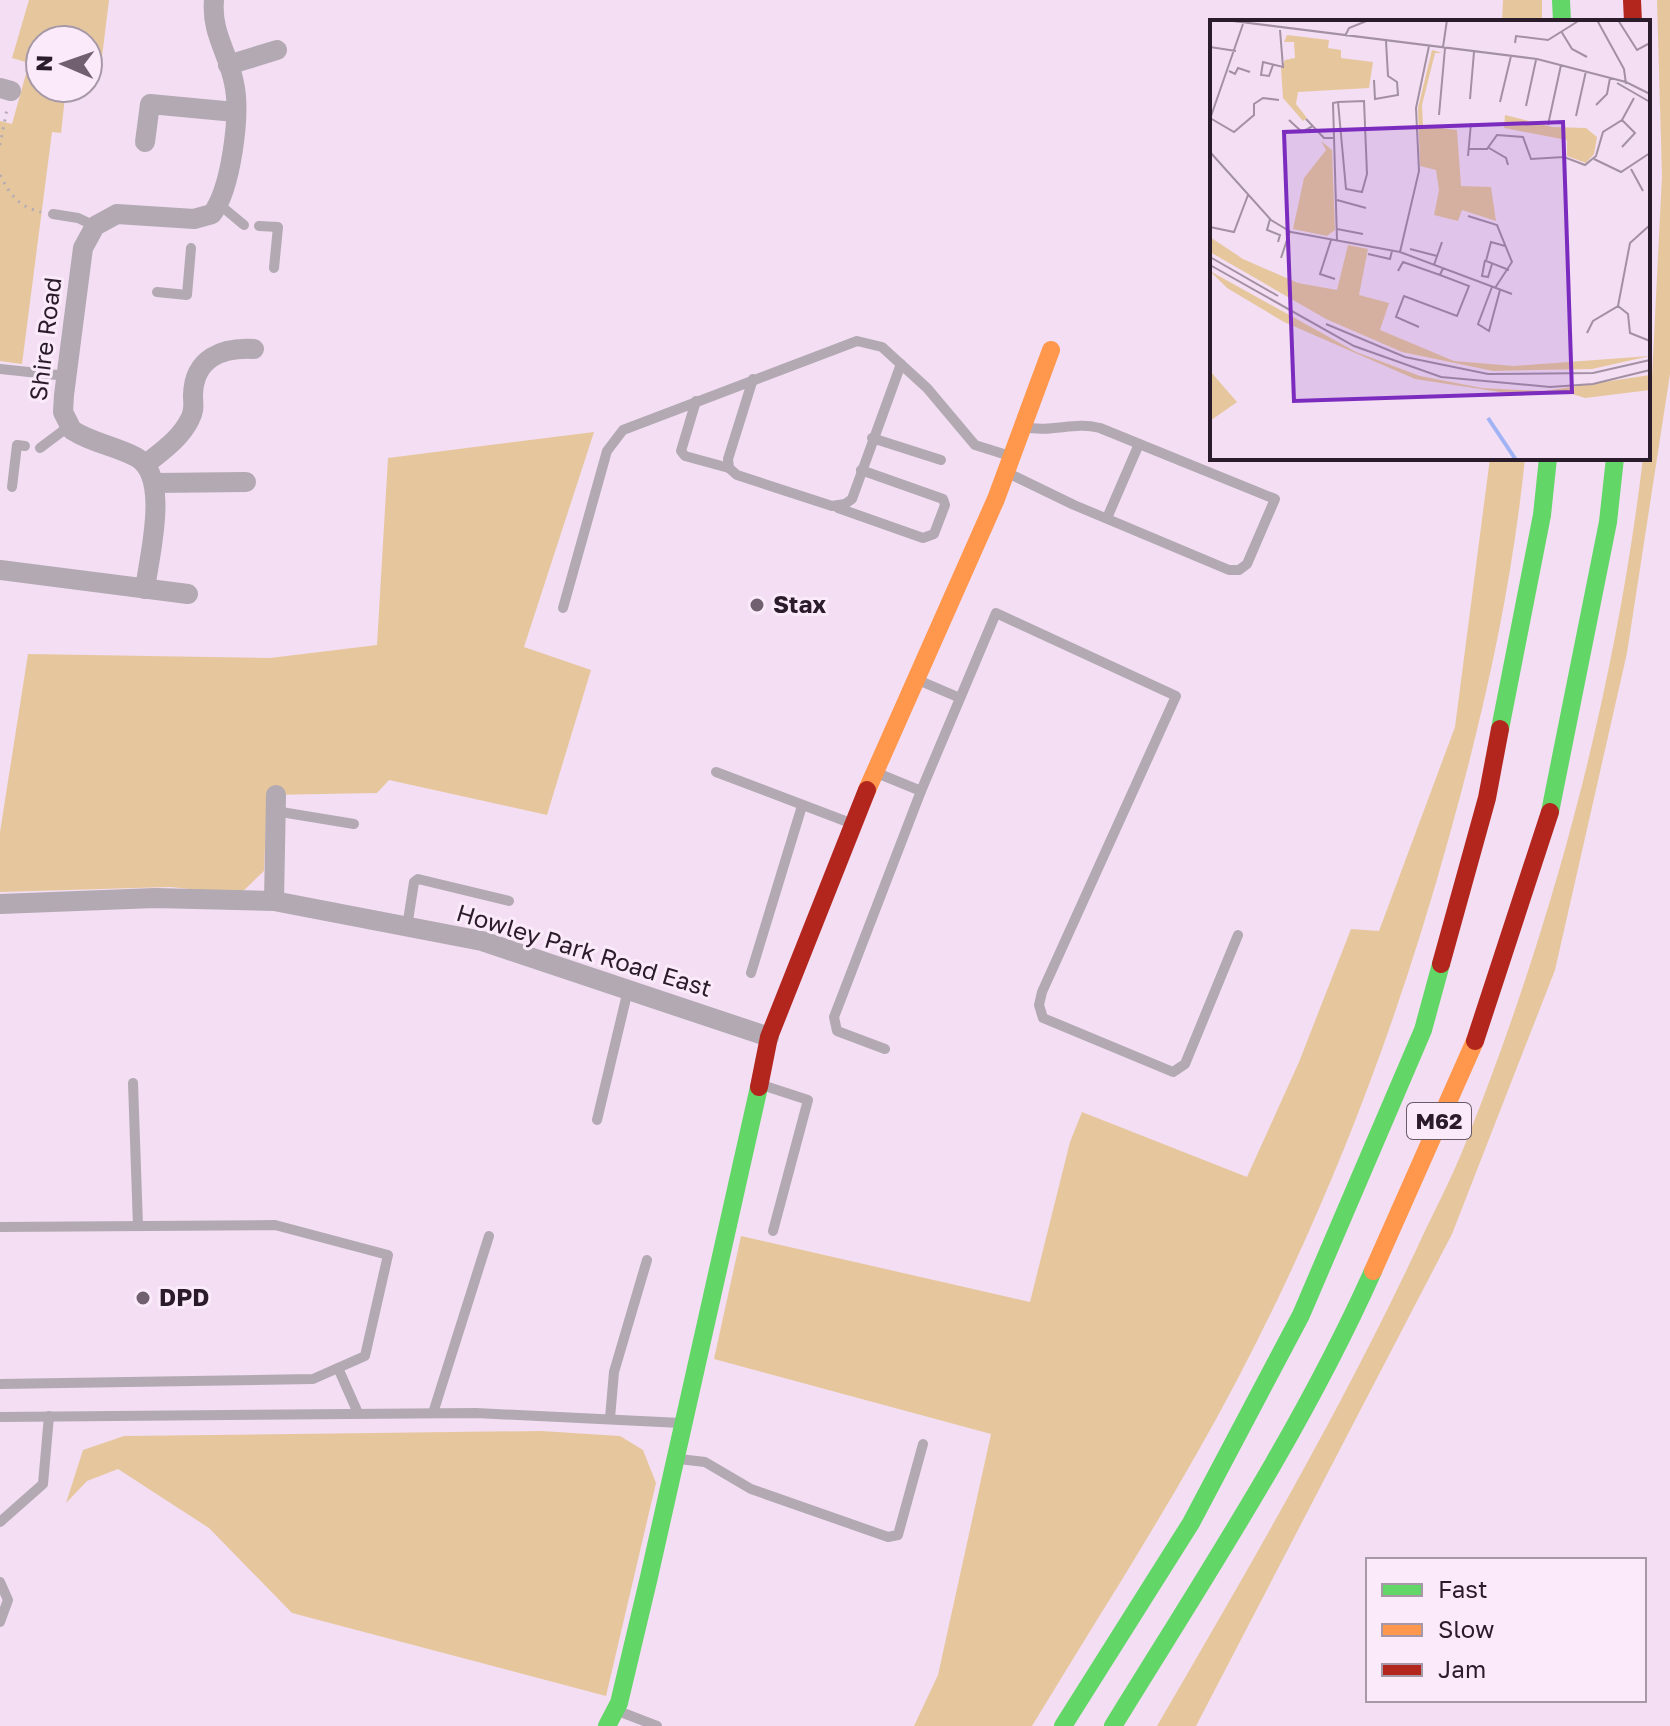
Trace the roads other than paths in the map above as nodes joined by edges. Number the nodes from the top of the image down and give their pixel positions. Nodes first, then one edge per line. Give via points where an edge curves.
1 (214, 0) edge
2 (1561, 0) edge
3 (1632, 0) edge
4 (1562, 20) edge
5 (1633, 20) edge
6 (277, 50) dead end
7 (228, 65) junction
8 (235, 112) junction
9 (145, 142) dead end
10 (220, 205) junction
11 (53, 214) road end
12 (244, 225) dead end
13 (95, 226) junction
14 (259, 226) dead end
15 (191, 248) dead end
16 (274, 268) dead end
17 (157, 292) dead end
18 (254, 349) dead end
19 (1051, 350) dead end
20 (901, 364) junction
21 (0, 369) edge
22 (67, 376) junction
23 (753, 379) junction
24 (696, 401) junction
25 (68, 427) junction
26 (1023, 427) junction
27 (872, 438) junction
28 (1139, 444) junction
29 (25, 446) dead end
30 (40, 448) dead end
31 (941, 460) dead end
32 (1548, 460) edge
33 (1615, 460) edge
34 (1009, 464) junction
35 (729, 468) junction
36 (861, 470) junction
37 (150, 473) junction
38 (246, 482) dead end
39 (12, 487) dead end
40 (832, 506) junction
41 (1107, 518) junction
42 (0, 570) edge
43 (145, 589) junction
44 (188, 594) dead end
45 (563, 608) dead end
46 (916, 679) junction
47 (960, 698) junction
48 (716, 772) dead end
49 (875, 772) junction
50 (921, 791) junction
51 (276, 803) joint
52 (802, 806) junction
53 (354, 824) dead end
54 (855, 825) junction
55 (274, 901) junction
56 (509, 901) dead end
57 (0, 904) edge
58 (407, 927) junction
59 (1238, 935) dead end
60 (751, 973) dead end
61 (628, 990) junction
62 (769, 1037) junction
63 (885, 1049) dead end
64 (133, 1083) dead end
65 (762, 1085) junction
66 (597, 1120) dead end
67 (138, 1226) junction
68 (0, 1227) edge
69 (773, 1231) dead end
70 (489, 1236) dead end
71 (647, 1260) dead end
72 (338, 1368) junction
73 (0, 1384) edge
74 (358, 1413) junction
75 (433, 1413) junction
76 (49, 1416) junction
77 (0, 1417) edge
78 (610, 1418) junction
79 (683, 1423) junction
80 (923, 1444) dead end
81 (677, 1459) junction
82 (0, 1522) edge
83 (0, 1582) edge
84 (0, 1622) edge
85 (611, 1718) edge
86 (657, 1726) edge
87 (1063, 1726) edge
88 (1113, 1726) edge

1 - 7 street via 214,32
2 - 4 main road
3 - 5 main road
6 - 7 street
7 - 8 street via 235,83
8 - 9 street via 150,104
8 - 10 street
10 - 12 lane
10 - 13 street via 188,223 117,214
11 - 13 lane
13 - 22 street, Shire Road via 83,248
14 - 16 lane via 278,227
15 - 17 lane via 187,295
18 - 37 street via 210,356 195,381 191,418
19 - 26 main road
20 - 23 lane via 882,347 857,341
20 - 27 lane
20 - 34 lane via 975,445
21 - 22 lane
22 - 25 street, Shire Road via 63,412
23 - 24 lane
23 - 35 lane
24 - 35 lane via 681,451
24 - 45 lane via 623,430 607,451
25 - 30 lane
25 - 37 street, Shire Road
26 - 28 lane via 1051,431 1086,424
26 - 34 main road
27 - 31 lane
27 - 36 lane
28 - 41 lane
28 - 41 lane via 1275,499 1247,564 1229,570
29 - 39 lane via 17,445
32 - 87 main road, M62 via 1542,515 1487,798 1423,1030 1301,1315 1191,1523
33 - 88 main road, M62 via 1608,522 1551,809 1479,1032 1341,1343
34 - 41 lane
34 - 46 main road
35 - 40 lane
36 - 40 lane via 852,499
36 - 40 lane via 943,499 934,534 923,538
37 - 38 street
37 - 43 street
42 - 43 street
43 - 44 street
46 - 47 lane
46 - 49 main road
47 - 50 lane
47 - 59 lane via 996,613 1176,696 1042,992 1043,1018 1173,1072 1185,1064
48 - 52 lane
49 - 50 lane
49 - 54 main road
50 - 63 lane via 834,1017 837,1031
51 - 53 lane
51 - 55 street
52 - 54 lane
52 - 60 lane
54 - 62 main road
55 - 57 street, Howley Park Road East via 155,898
55 - 58 street, Howley Park Road East
56 - 58 lane via 418,879
58 - 61 street, Howley Park Road East via 482,941
61 - 62 street, Howley Park Road East
61 - 66 lane
62 - 65 main road
64 - 67 lane
65 - 69 lane via 808,1100
65 - 79 main road
67 - 68 lane
67 - 72 lane via 275,1225 388,1255 365,1356
70 - 75 lane
71 - 78 lane via 614,1372
72 - 73 lane via 313,1379
72 - 74 lane
74 - 75 lane
74 - 76 lane
75 - 78 lane
76 - 77 lane
76 - 82 lane via 43,1484
78 - 79 lane
79 - 81 main road
80 - 81 lane via 898,1535 888,1537 751,1489 705,1462
81 - 85 main road
83 - 84 lane via 8,1600
85 - 86 lane

